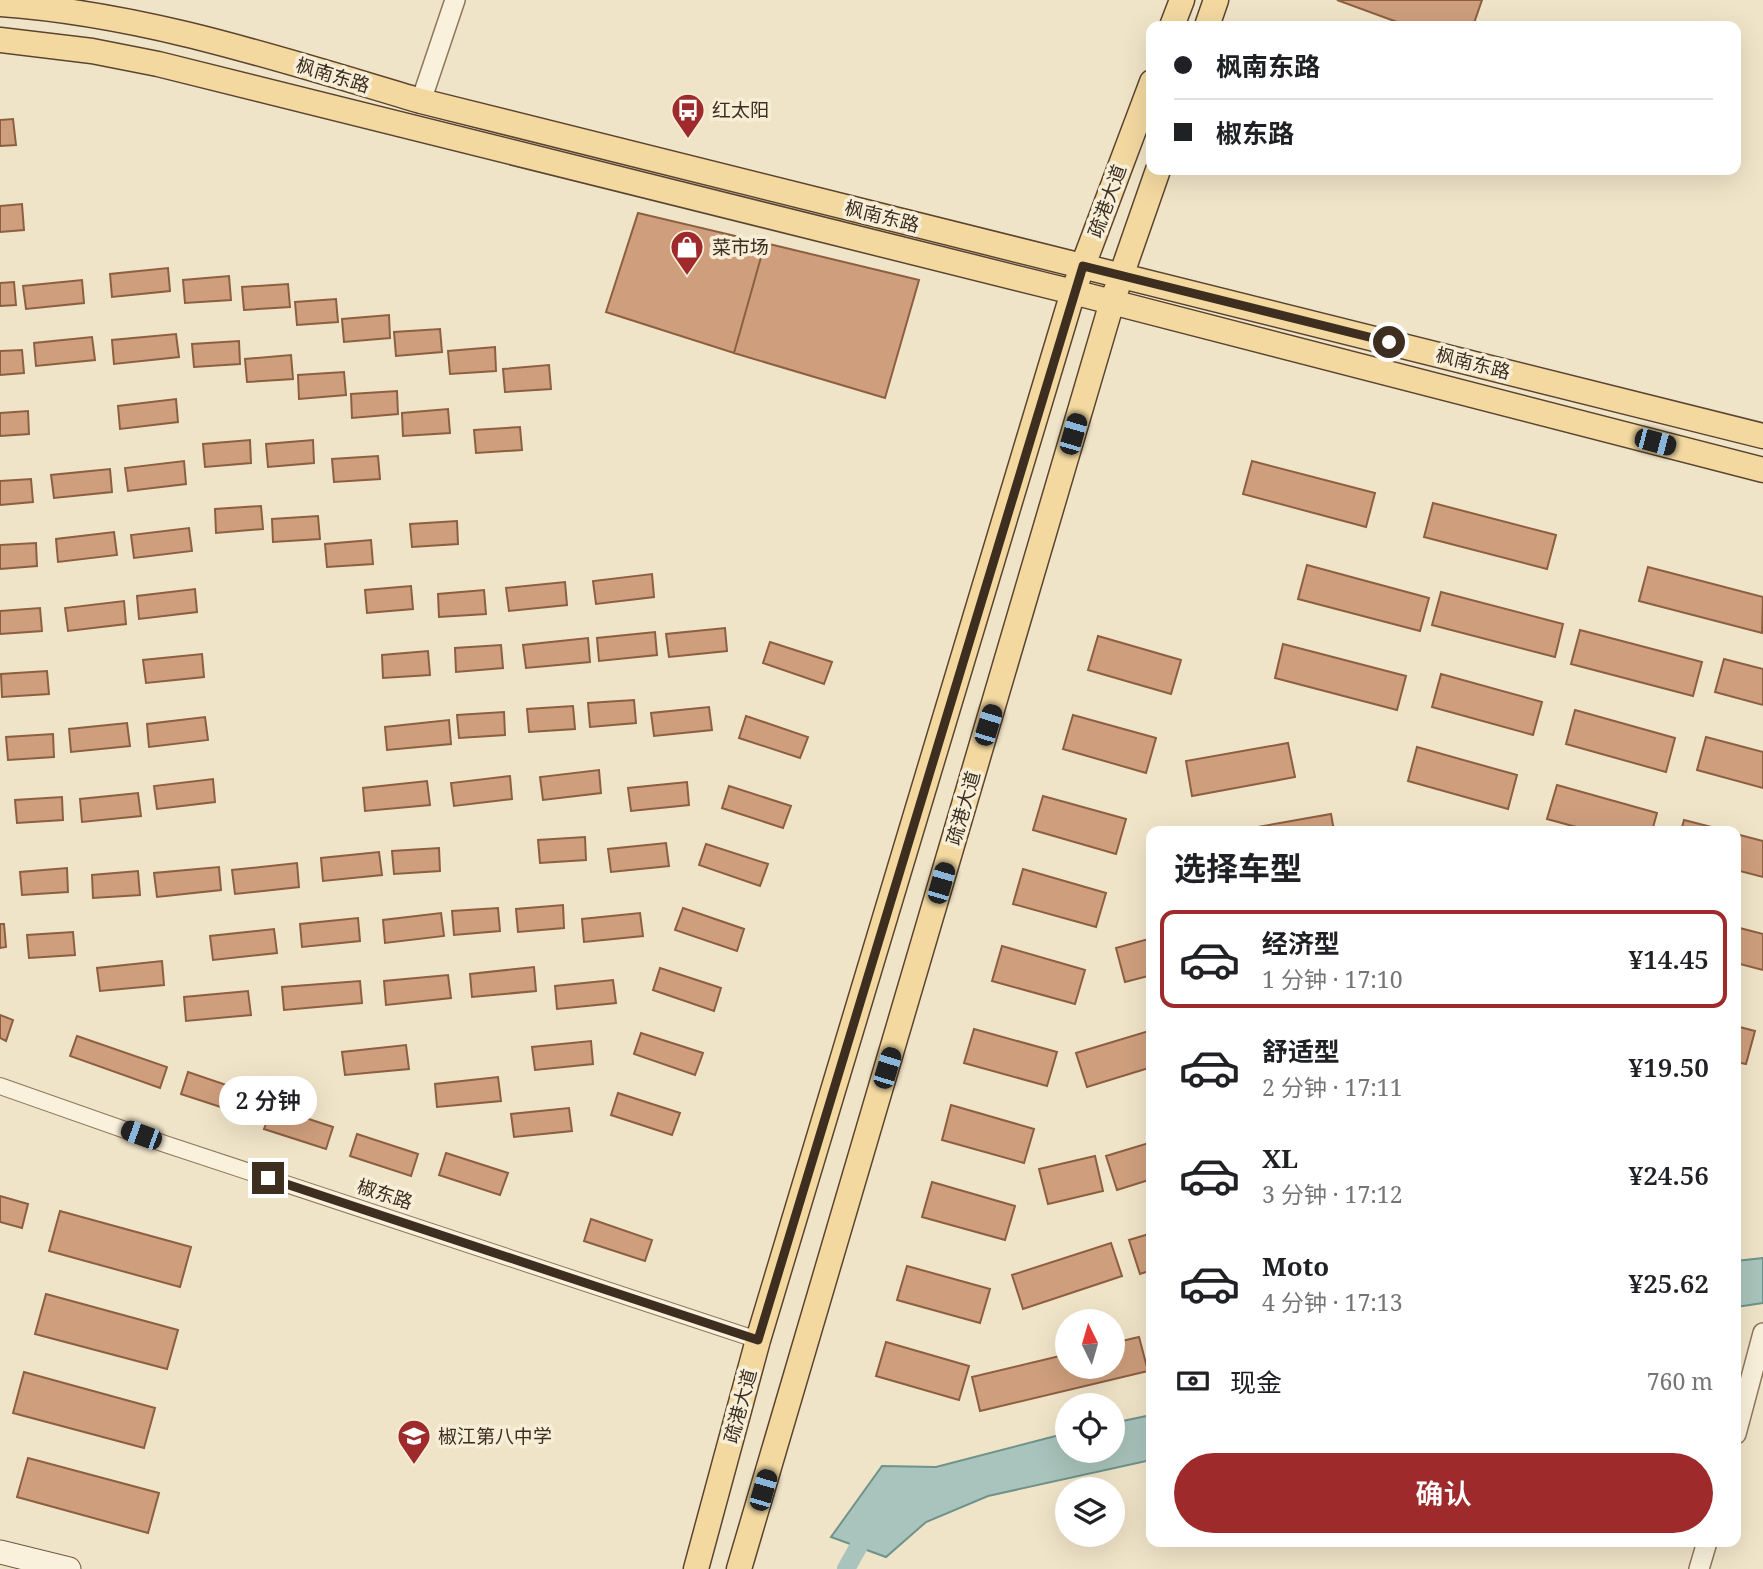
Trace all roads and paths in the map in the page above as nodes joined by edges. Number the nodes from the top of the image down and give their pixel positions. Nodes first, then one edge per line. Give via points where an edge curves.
1 (455, 0) edge
2 (1182, 0) edge
3 (1216, 0) edge
4 (0, 4) edge
5 (1174, 21) edge
6 (1209, 21) edge
7 (0, 40) edge
8 (1146, 98) edge
9 (421, 101) junction
10 (1156, 175) edge
11 (1083, 266) junction
12 (1122, 275) junction
13 (1073, 292) junction
14 (1112, 303) junction
15 (1763, 436) edge
16 (1763, 470) edge
17 (0, 1086) edge
18 (1763, 1333) edge
19 (758, 1340) junction
20 (1741, 1415) edge
21 (1706, 1547) edge
22 (0, 1552) edge
23 (68, 1569) edge
24 (696, 1569) edge
25 (739, 1569) edge
26 (1699, 1569) edge

1 - 9 street
2 - 5 main road
3 - 6 main road
4 - 9 main road, 枫南东路 via 93,15 219,41
7 - 13 main road via 158,64
8 - 11 main road, 疏港大道
9 - 11 main road, 枫南东路
10 - 12 main road, 疏港大道
11 - 12 main road, 枫南东路
11 - 13 main road, 疏港大道
12 - 14 main road, 疏港大道
12 - 15 main road, 枫南东路
13 - 14 main road
13 - 19 main road, 疏港大道
14 - 16 main road
14 - 25 main road, 疏港大道
17 - 19 street, 椒东路
18 - 20 street
19 - 24 main road, 疏港大道
21 - 26 street
22 - 23 main road

